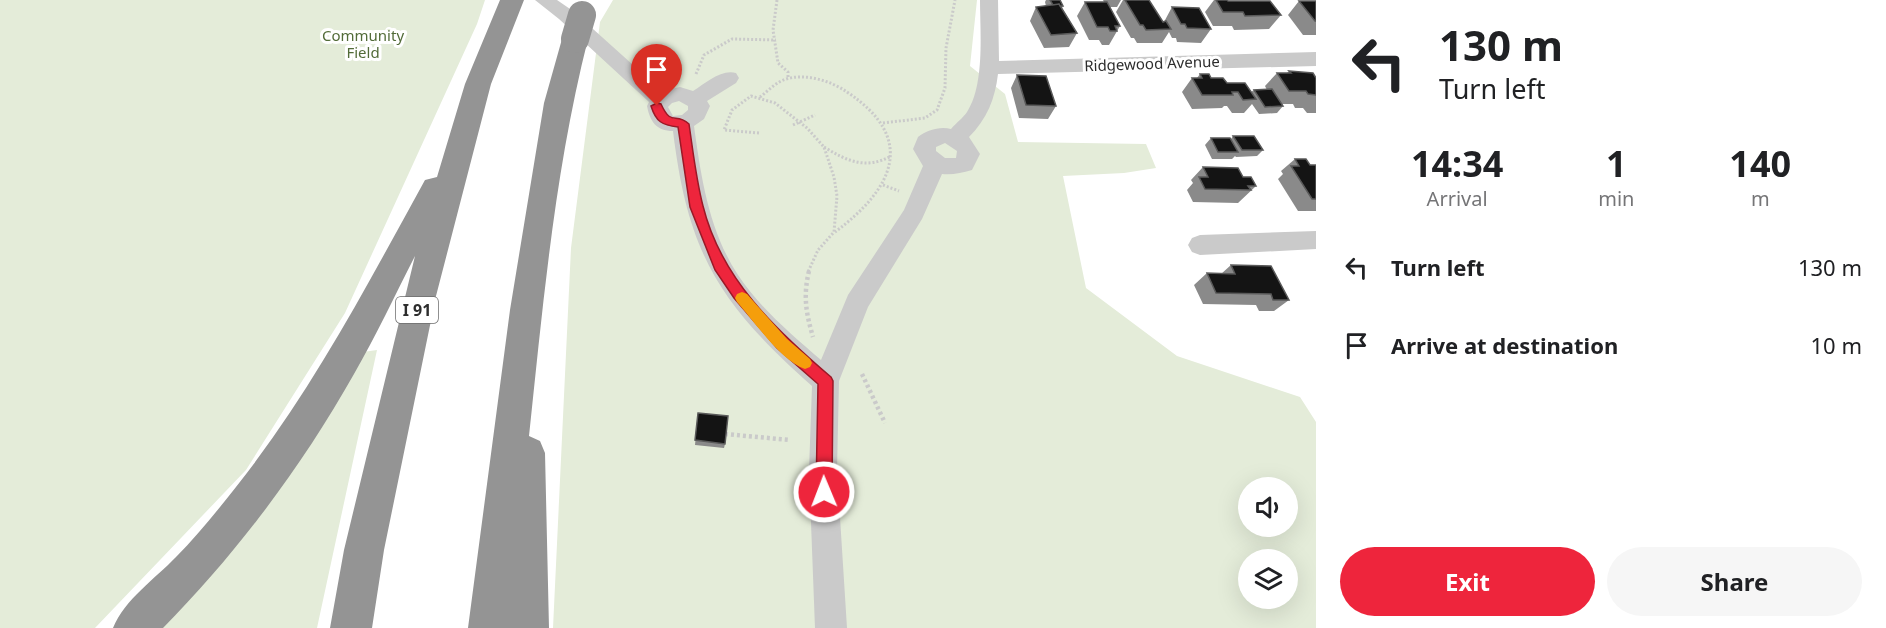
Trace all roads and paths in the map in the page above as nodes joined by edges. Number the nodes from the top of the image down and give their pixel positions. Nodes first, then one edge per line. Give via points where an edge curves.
1 (512, 0) edge
2 (544, 0) edge
3 (777, 0) edge
4 (955, 0) edge
5 (989, 0) edge
6 (582, 18) edge
7 (776, 40) junction
8 (1316, 59) edge
9 (988, 68) junction
10 (729, 78) dead end
11 (788, 79) junction
12 (694, 89) junction
13 (760, 97) junction
14 (660, 101) junction
15 (815, 115) dead end
16 (800, 122) junction
17 (882, 123) junction
18 (683, 124) junction
19 (793, 125) dead end
20 (463, 133) junction
21 (759, 133) dead end
22 (824, 147) junction
23 (891, 156) junction
24 (883, 185) junction
25 (906, 194) dead end
26 (834, 232) junction
27 (1316, 240) edge
28 (1200, 245) dead end
29 (526, 310) junction
30 (813, 344) dead end
31 (862, 374) dead end
32 (826, 381) junction
33 (885, 423) dead end
34 (725, 434) edge
35 (790, 440) dead end
36 (134, 628) edge
37 (351, 628) edge
38 (489, 628) edge
39 (528, 628) edge
40 (831, 628) edge

1 - 20 highway, I 91
2 - 14 street via 566,15
3 - 7 path
4 - 17 path via 946,48 945,87 937,110 925,118
5 - 9 street
6 - 29 highway via 558,103
7 - 11 path via 778,63 788,72
7 - 12 path via 732,39 704,54
8 - 9 street, Ridgewood Avenue
9 - 32 street via 975,116 955,138 967,148 968,160 951,168 935,164 914,213 857,303
10 - 12 street
11 - 13 path
11 - 17 path via 817,79 833,84 862,102
12 - 14 street
12 - 18 street via 699,111
13 - 16 path
13 - 21 path via 751,96 732,110 724,130
14 - 18 street via 660,117
15 - 16 path
16 - 19 path
16 - 22 path
17 - 23 path via 891,144
18 - 32 street via 697,207 720,267 782,343
20 - 36 highway via 381,293 301,429 192,570
20 - 37 highway, I 91 via 420,296 364,550
22 - 23 path via 854,164 882,162
22 - 26 path via 837,196
23 - 24 path
24 - 25 path
24 - 26 path via 867,205
26 - 30 path via 818,250 804,292 804,310
27 - 28 street
29 - 38 highway
29 - 39 highway
31 - 33 path
32 - 40 street via 823,470
34 - 35 path

